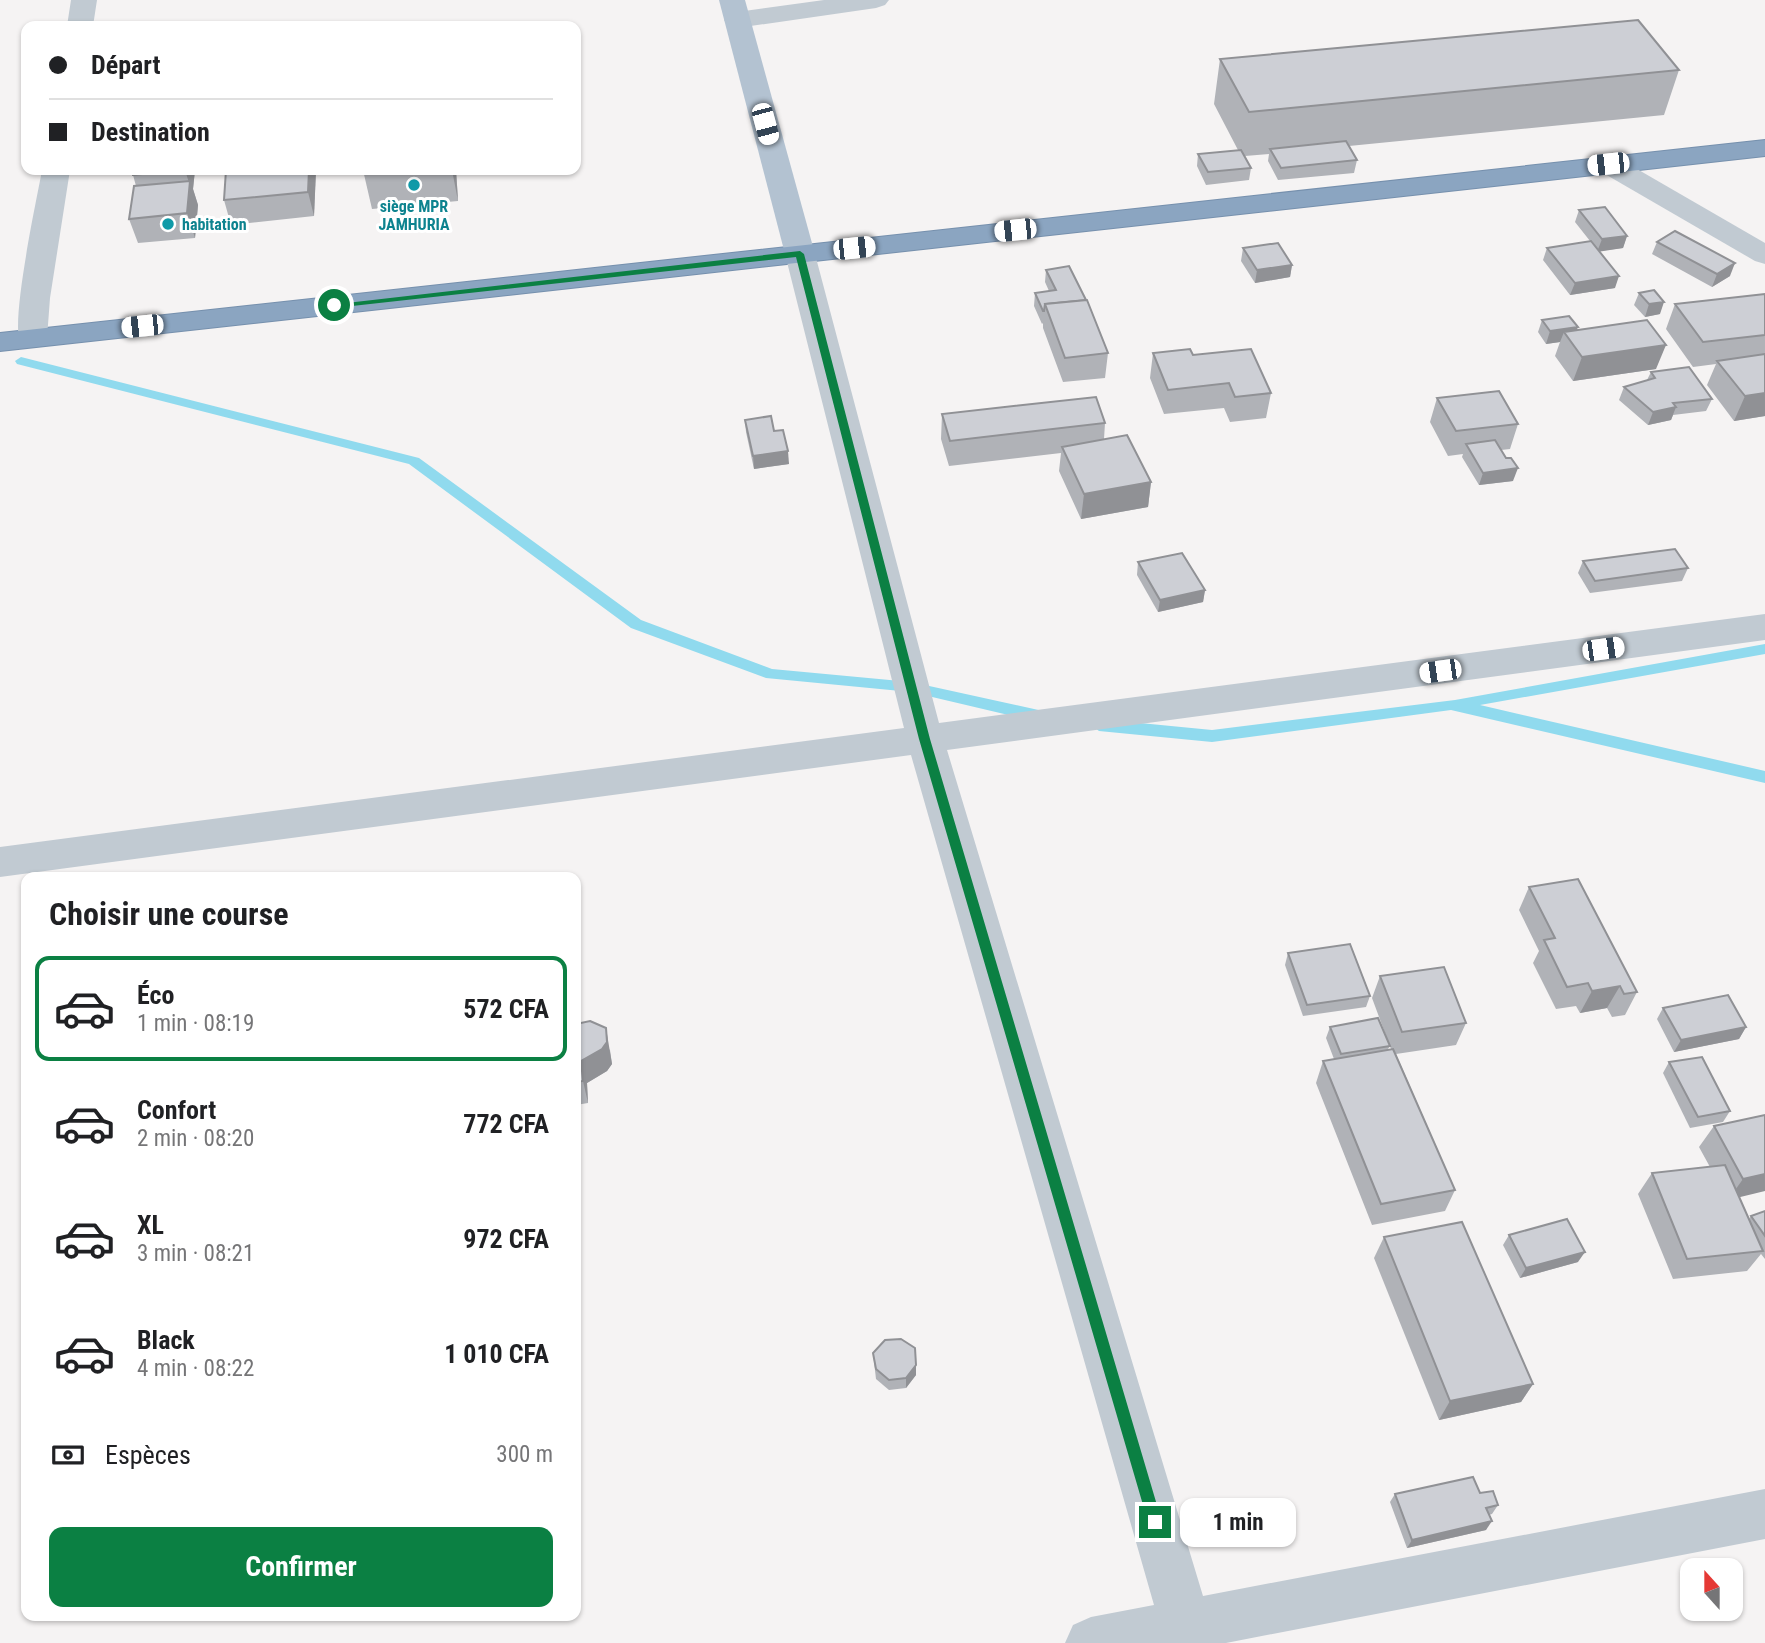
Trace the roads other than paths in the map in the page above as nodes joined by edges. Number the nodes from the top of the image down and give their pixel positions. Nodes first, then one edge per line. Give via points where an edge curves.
1 (84, 0) edge
2 (876, 0) edge
3 (735, 10) edge
4 (81, 21) edge
5 (1765, 148) edge
6 (1608, 164) junction
7 (55, 175) edge
8 (800, 254) junction
9 (1765, 255) edge
10 (32, 338) junction
11 (0, 342) edge
12 (1765, 627) edge
13 (925, 739) junction
14 (0, 862) edge
15 (1765, 1514) edge
16 (1188, 1635) edge
17 (1091, 1643) edge

1 - 4 street
2 - 3 street
3 - 8 main road
5 - 6 highway
6 - 8 highway
6 - 9 street
7 - 10 street
8 - 10 highway
8 - 13 street
10 - 11 highway
12 - 13 street
13 - 14 street
13 - 16 street
15 - 16 street
16 - 17 street

